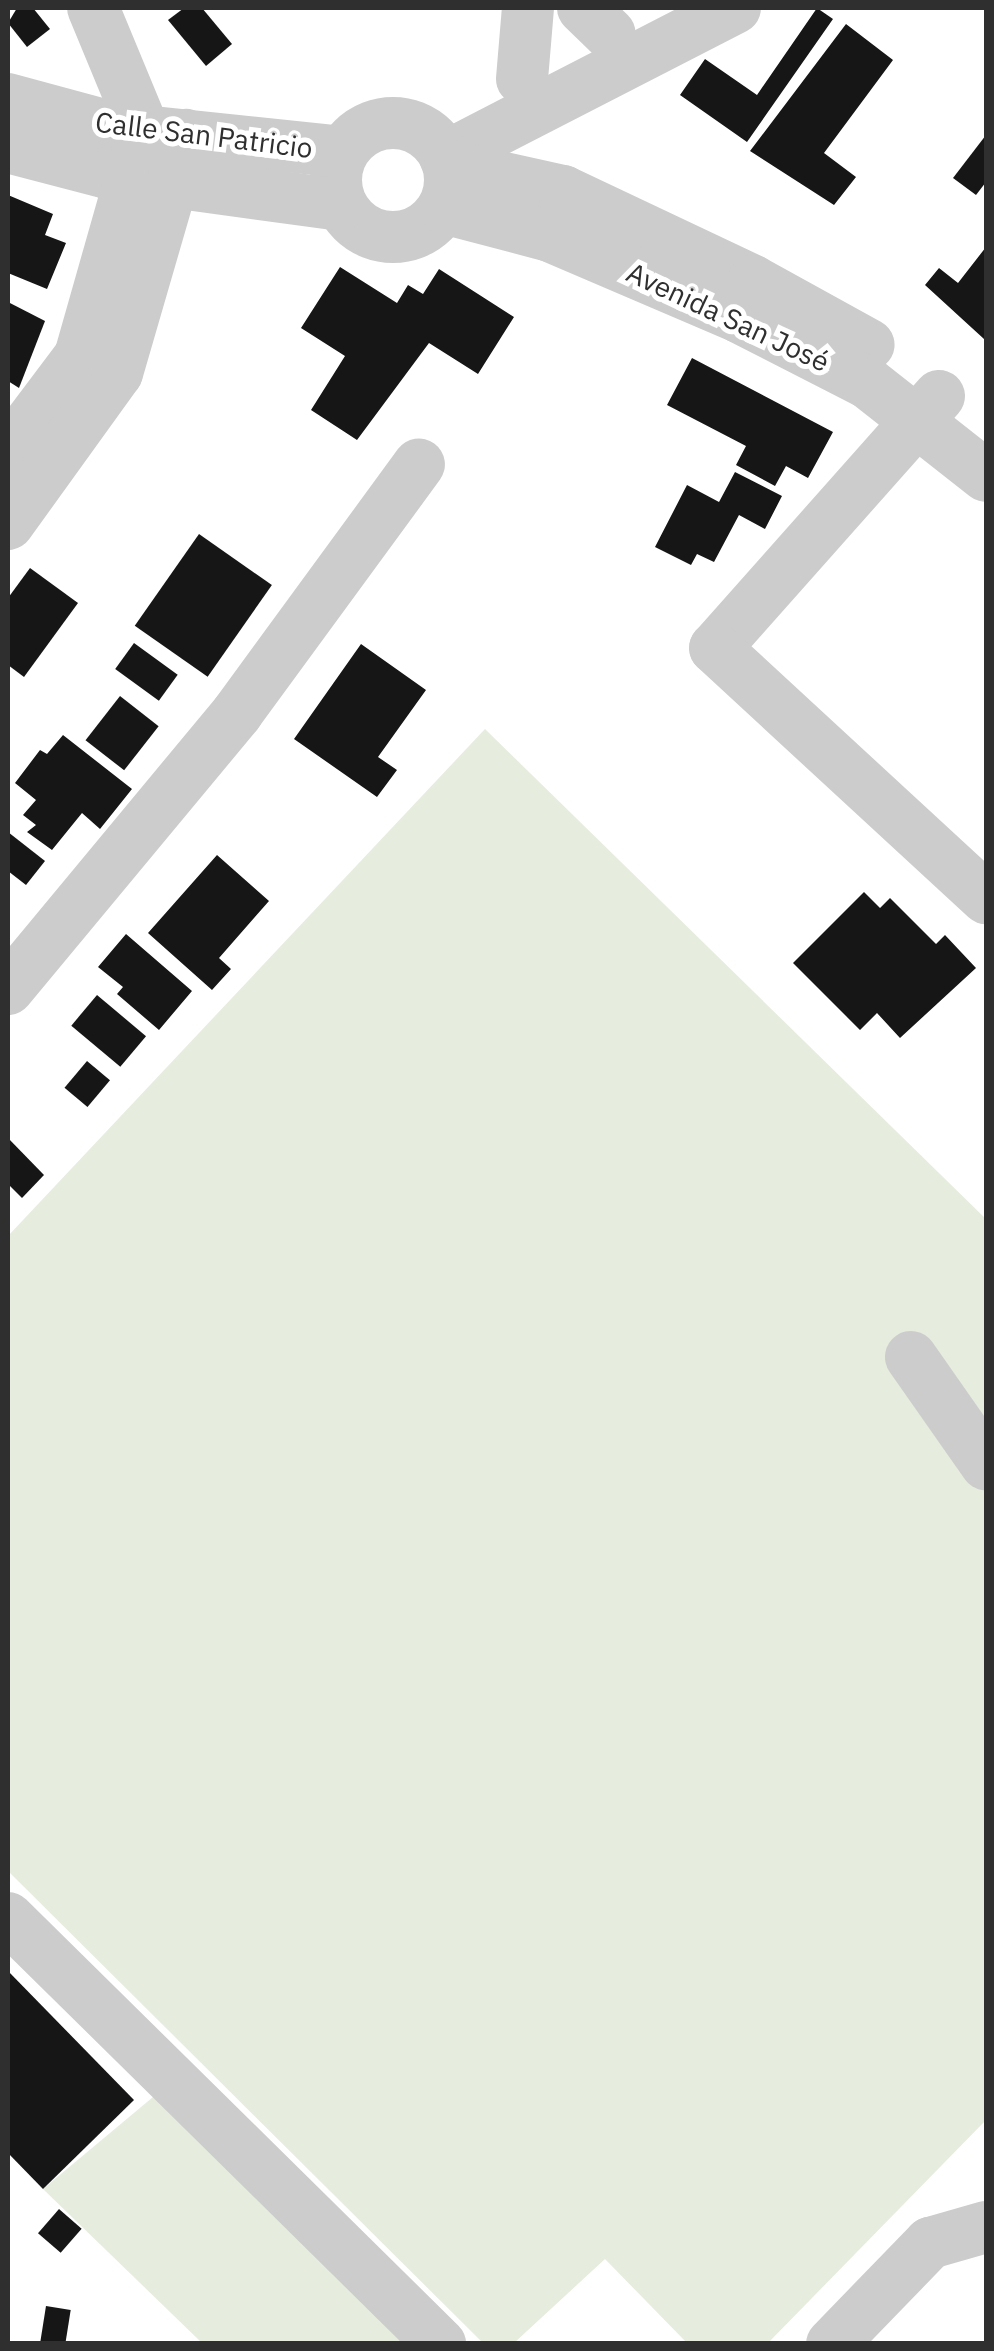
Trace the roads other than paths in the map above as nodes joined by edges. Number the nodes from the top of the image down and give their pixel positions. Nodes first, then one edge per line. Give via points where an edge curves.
1 (93, 8) edge
2 (528, 8) edge
3 (663, 8) edge
4 (735, 8) edge
5 (596, 21) edge
6 (522, 78) junction
7 (8, 99) edge
8 (8, 147) edge
9 (342, 152) junction
10 (160, 155) junction
11 (440, 165) junction
12 (341, 205) junction
13 (928, 408) junction
14 (986, 433) edge
15 (8, 452) edge
16 (419, 464) dead end
17 (986, 476) edge
18 (8, 524) edge
19 (986, 898) edge
20 (8, 990) edge
21 (911, 1357) dead end
22 (986, 1464) edge
23 (8, 1918) edge
24 (986, 2228) edge
25 (440, 2344) edge
26 (832, 2344) edge
27 (878, 2344) edge

1 - 10 street
2 - 6 street
3 - 5 street
4 - 11 street
5 - 6 street
6 - 11 street
7 - 10 street, Calle San Patricio
8 - 10 street, Calle San Patricio
9 - 10 street, Calle San Patricio
9 - 11 street via 353,138 386,122
9 - 12 street via 336,188
10 - 12 street, Calle San Patricio
10 - 15 street via 80,356
10 - 18 street via 117,373
11 - 12 street via 418,232 382,237 366,231
11 - 13 street, Avenida San José via 563,190 753,280 882,352
13 - 14 street, Avenida San José
13 - 17 street, Avenida San José
13 - 19 street via 716,648
16 - 20 street via 237,713
21 - 22 street
23 - 25 street
24 - 26 street via 930,2243
24 - 27 street

